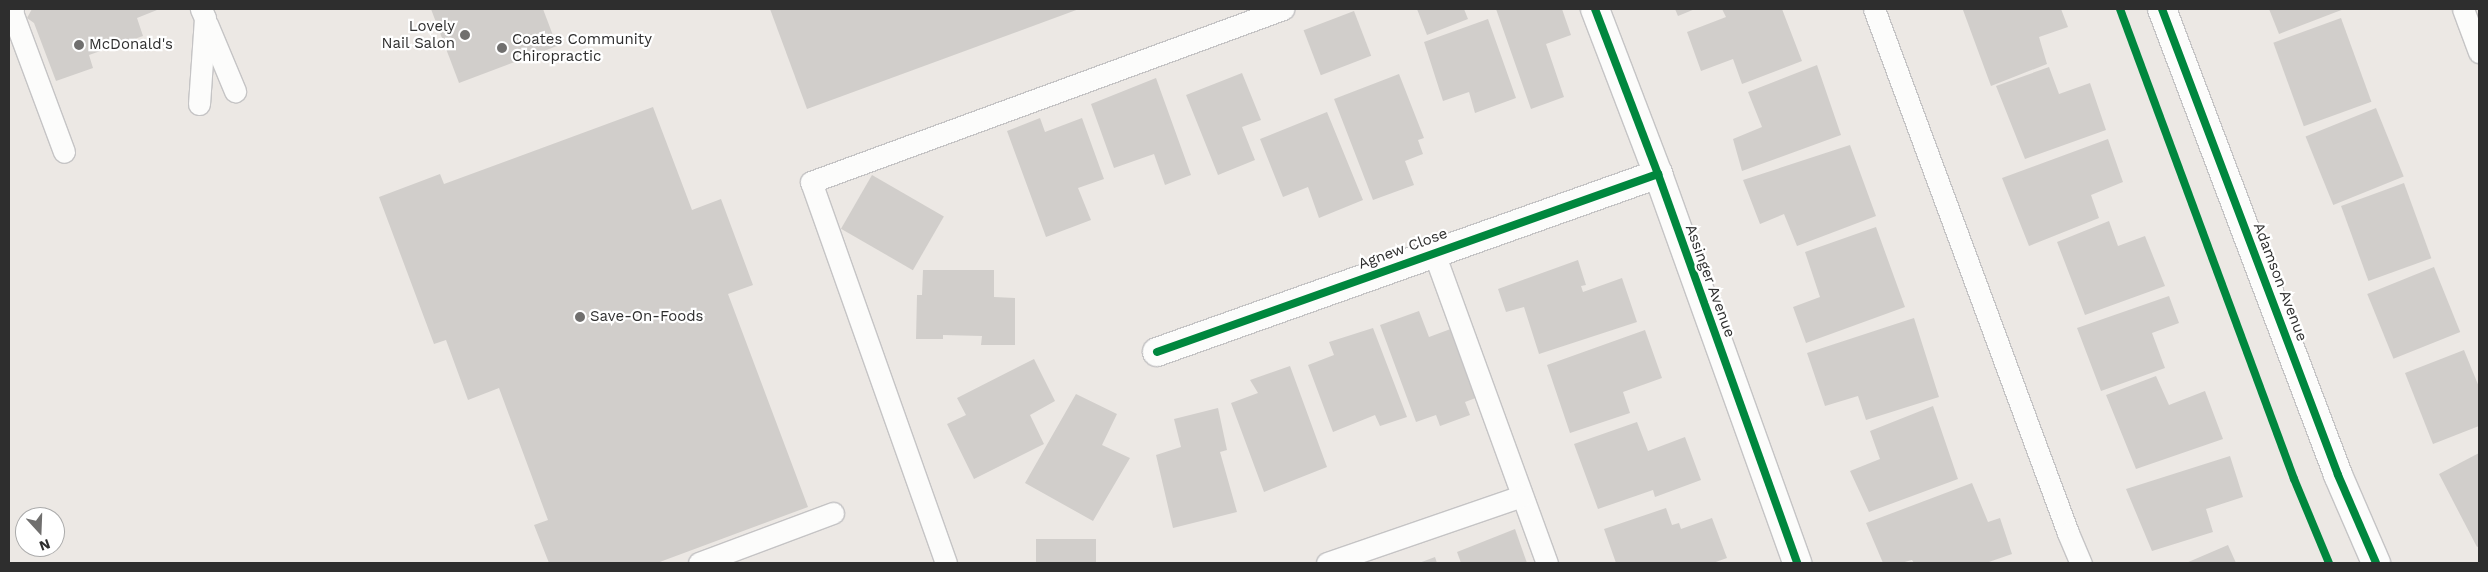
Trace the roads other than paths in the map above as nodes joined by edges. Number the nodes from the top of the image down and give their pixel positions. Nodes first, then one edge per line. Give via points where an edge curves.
1 (13, 9) edge
2 (1284, 9) edge
3 (1595, 9) edge
4 (1874, 9) edge
5 (2162, 9) edge
6 (2463, 9) edge
7 (203, 13) edge
8 (2479, 52) edge
9 (235, 91) dead end
10 (199, 104) dead end
11 (64, 152) dead end
12 (1658, 174) junction
13 (1434, 252) junction
14 (1157, 352) dead end
15 (1522, 496) junction
16 (833, 513) dead end
17 (698, 563) edge
18 (946, 563) edge
19 (1327, 563) edge
20 (1547, 563) edge
21 (1796, 563) edge
22 (2081, 563) edge
23 (2376, 563) edge

1 - 11 lane
2 - 18 lane via 811,182
3 - 12 street, Assinger Avenue
4 - 22 lane
5 - 23 street, Adamson Avenue via 2338,475
6 - 8 lane
7 - 9 lane
7 - 10 lane
12 - 13 street, Agnew Close
12 - 21 street, Assinger Avenue
13 - 14 street, Agnew Close
13 - 15 lane
15 - 19 lane
15 - 20 lane
16 - 17 lane

